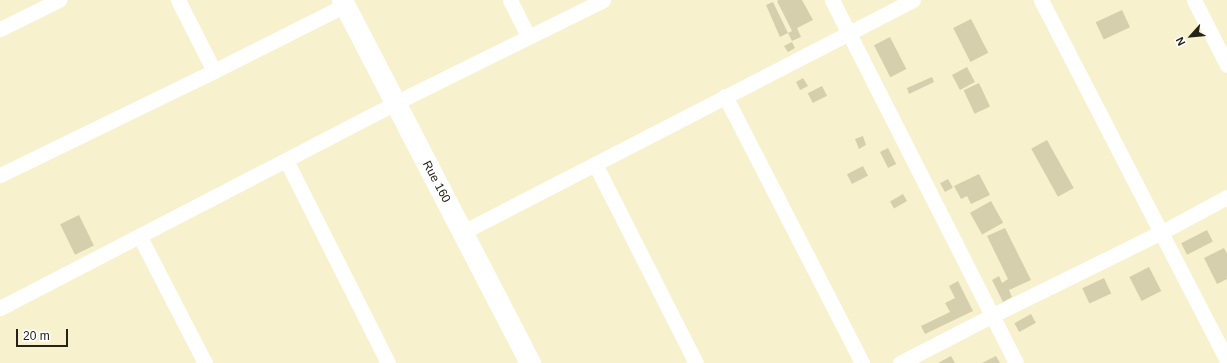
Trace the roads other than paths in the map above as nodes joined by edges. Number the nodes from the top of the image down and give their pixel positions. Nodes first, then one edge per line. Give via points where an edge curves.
1 (59, 0) edge
2 (178, 0) edge
3 (510, 0) edge
4 (603, 0) edge
5 (832, 0) edge
6 (913, 0) edge
7 (1041, 0) edge
8 (1194, 0) edge
9 (344, 3) edge
10 (0, 29) edge
11 (849, 32) junction
12 (528, 36) junction
13 (1227, 66) edge
14 (214, 71) junction
15 (725, 96) junction
16 (395, 103) junction
17 (286, 160) junction
18 (595, 164) junction
19 (0, 175) edge
20 (1227, 197) edge
21 (463, 232) junction
22 (1162, 232) junction
23 (140, 236) junction
24 (0, 308) edge
25 (993, 315) junction
26 (1227, 361) edge
27 (205, 363) edge
28 (388, 363) edge
29 (530, 363) edge
30 (696, 363) edge
31 (862, 363) edge
32 (900, 363) edge
33 (1016, 363) edge

1 - 10 street
2 - 14 street
3 - 12 street
4 - 12 street
5 - 11 street
6 - 11 street
7 - 22 street
8 - 13 street
9 - 14 street
9 - 16 street, Rue 160
11 - 15 street
11 - 25 street
12 - 16 street
14 - 19 street
15 - 18 street
15 - 31 street
16 - 17 street
16 - 21 street, Rue 160
17 - 23 street
17 - 28 street
18 - 21 street
18 - 30 street
20 - 22 street
21 - 29 street, Rue 160
22 - 25 street
22 - 26 street
23 - 24 street
23 - 27 street
25 - 32 street
25 - 33 street

